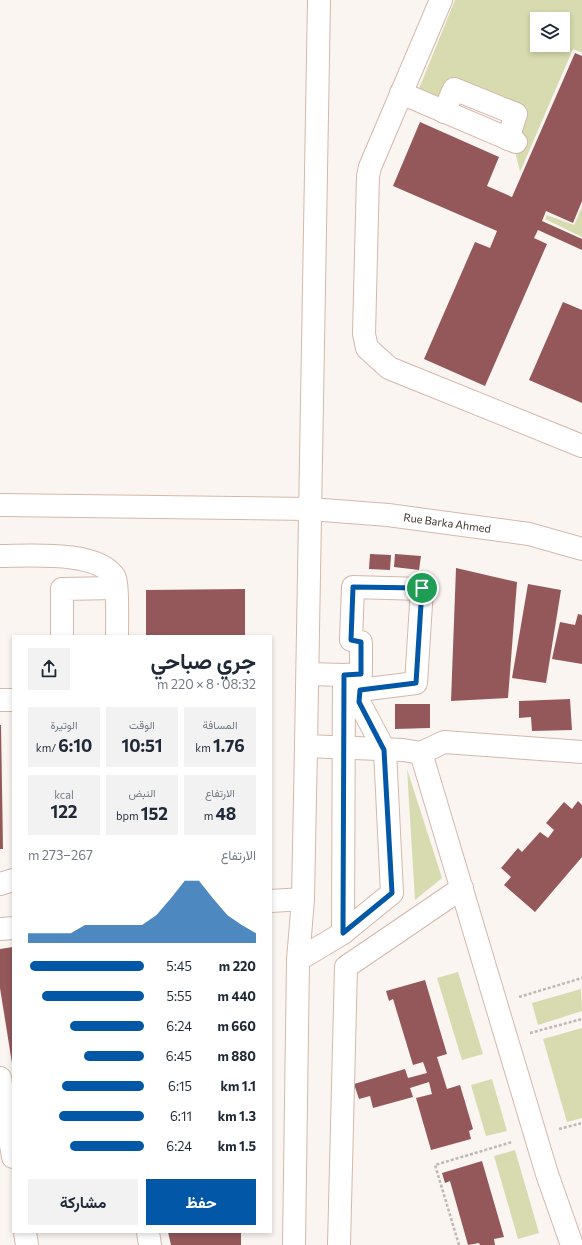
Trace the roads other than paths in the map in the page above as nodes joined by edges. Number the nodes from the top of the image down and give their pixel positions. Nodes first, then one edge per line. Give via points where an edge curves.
1 (319, 0) edge
2 (441, 0) edge
3 (401, 93) junction
4 (512, 141) dead end
5 (582, 446) edge
6 (0, 505) edge
7 (310, 509) junction
8 (582, 549) edge
9 (0, 556) edge
10 (116, 588) junction
11 (62, 635) edge
12 (117, 635) edge
13 (308, 674) junction
14 (344, 675) junction
15 (0, 700) edge
16 (12, 700) edge
17 (359, 702) junction
18 (306, 746) junction
19 (345, 748) junction
20 (384, 750) junction
21 (582, 752) edge
22 (421, 753) junction
23 (12, 880) edge
24 (0, 884) edge
25 (462, 888) junction
26 (303, 899) junction
27 (272, 901) edge
28 (12, 928) edge
29 (0, 929) edge
30 (343, 933) junction
31 (298, 960) junction
32 (0, 1078) edge
33 (12, 1151) edge
34 (25, 1233) edge
35 (148, 1233) edge
36 (28, 1245) edge
37 (150, 1245) edge
38 (294, 1245) edge
39 (339, 1245) edge
40 (572, 1245) edge

1 - 7 street
2 - 3 street
3 - 4 street via 444,112 454,89 516,114
3 - 5 street via 368,176 364,334 367,348 389,368
6 - 7 street, Rue Barka Ahmed
7 - 8 street, Rue Barka Ahmed via 388,515 500,529
7 - 13 street
9 - 10 street via 72,557 89,561 106,567 116,580
10 - 11 street via 62,589
10 - 12 street
13 - 14 street
13 - 18 street
14 - 17 street
14 - 17 street via 361,674 361,642 351,640 353,587 422,588 416,683 360,690
14 - 19 street
15 - 16 street
17 - 20 street
18 - 19 street
18 - 26 street
19 - 20 street
19 - 30 street
20 - 22 street
20 - 30 street via 392,893
21 - 22 street via 444,742
22 - 25 street
23 - 24 street
25 - 39 street via 346,967
25 - 40 street via 536,1136
26 - 27 street
26 - 31 street
28 - 29 street
30 - 31 street
31 - 38 street
32 - 33 street
34 - 36 street
35 - 37 street

